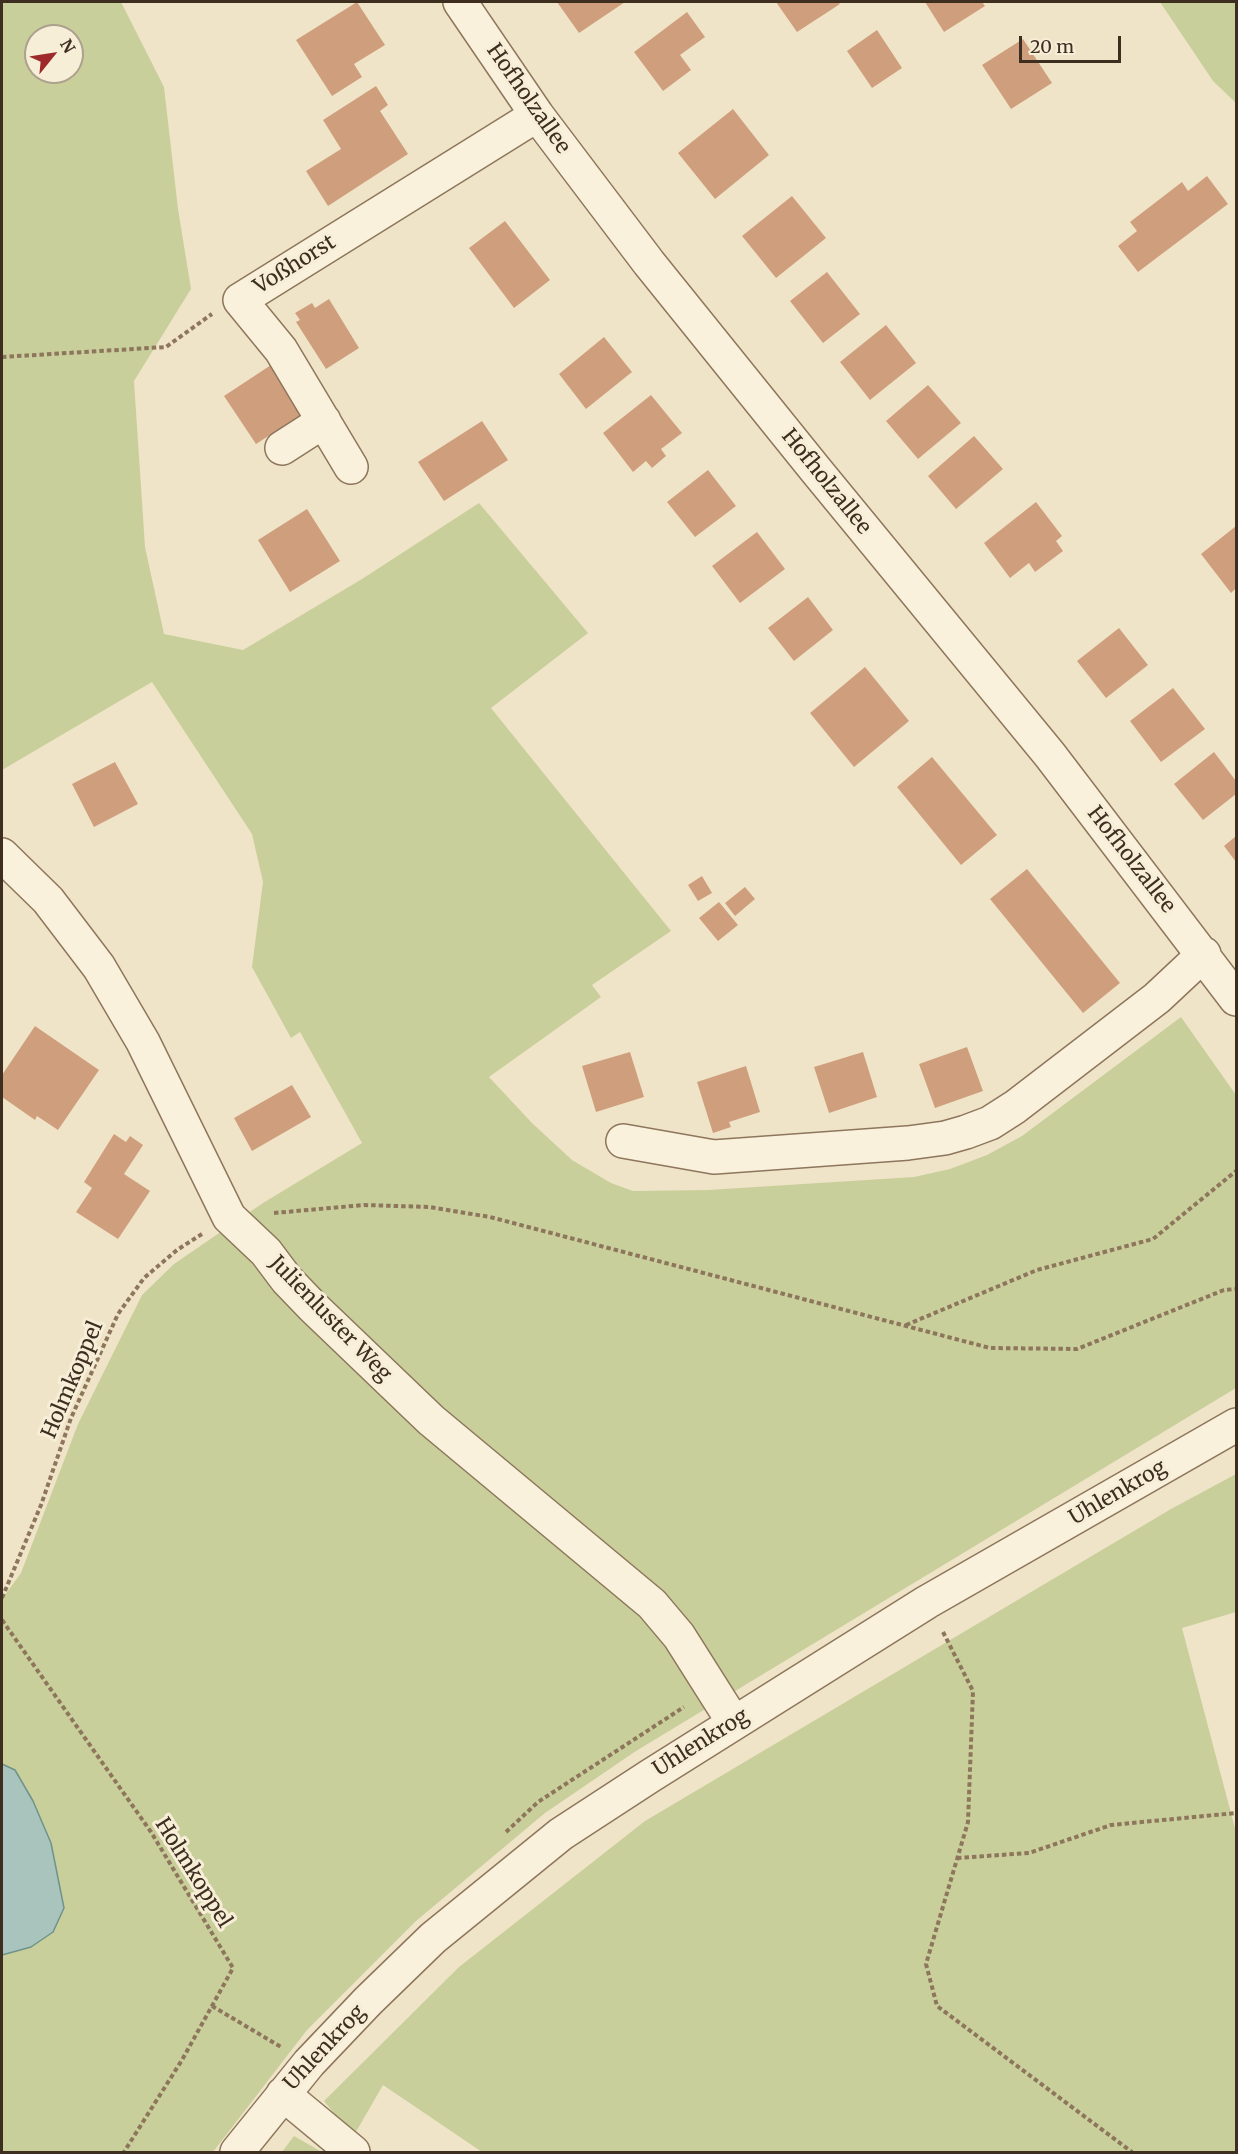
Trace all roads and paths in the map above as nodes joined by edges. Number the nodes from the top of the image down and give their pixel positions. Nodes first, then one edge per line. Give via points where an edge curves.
1 (460, 2) edge
2 (537, 115) junction
3 (240, 300) junction
4 (2, 357) edge
5 (324, 421) junction
6 (282, 448) dead end
7 (351, 467) dead end
8 (2, 855) edge
9 (1204, 954) junction
10 (1236, 999) edge
11 (623, 1141) dead end
12 (1236, 1171) edge
13 (229, 1217) junction
14 (1236, 1289) edge
15 (906, 1325) junction
16 (1236, 1425) edge
17 (2, 1598) edge
18 (927, 1602) junction
19 (2, 1620) edge
20 (734, 1723) junction
21 (1236, 1813) edge
22 (957, 1858) junction
23 (212, 2006) junction
24 (286, 2050) dead end
25 (283, 2094) junction
26 (124, 2152) edge
27 (237, 2152) edge
28 (353, 2152) edge
29 (1132, 2152) edge

1 - 2 street, Hofholzallee
2 - 3 street, Voßhorst
2 - 9 street, Hofholzallee via 649,263 1050,755
3 - 4 path, Voßhorst via 234,298 166,347
3 - 5 street via 281,350
5 - 6 street
5 - 7 street
8 - 13 street, Julienluster Weg via 48,900 99,967 143,1042
9 - 10 street, Hofholzallee
9 - 11 street via 1157,998 1015,1107 966,1132 908,1143 714,1157
12 - 15 path via 1153,1239 1037,1270
13 - 15 path via 364,1205 429,1207 490,1217
13 - 17 path, Holmkoppel via 152,1271 118,1314 71,1418 42,1504
13 - 20 street, Julienluster Weg via 266,1252 313,1307 431,1420 652,1604 679,1636
14 - 15 path via 1224,1290 1077,1349 990,1348
16 - 18 street, Uhlenkrog
18 - 20 street, Uhlenkrog
18 - 22 path via 973,1691 968,1822
19 - 23 path, Holmkoppel via 151,1832 233,1968
20 - 25 street, Uhlenkrog via 561,1834 433,1938 368,2001
21 - 22 path via 1111,1825 1029,1853
22 - 29 path via 926,1964 937,2006
23 - 24 path
23 - 26 path, Holmkoppel
25 - 27 street, Uhlenkrog
25 - 28 street

